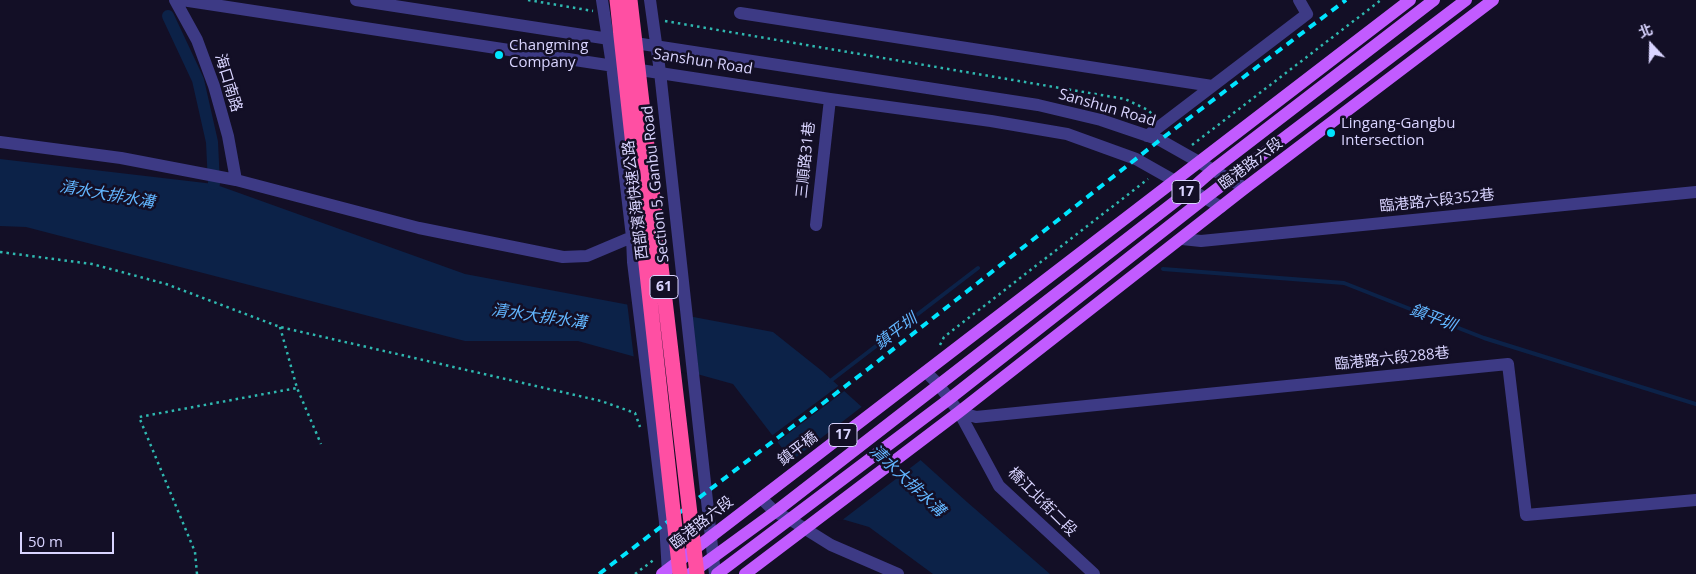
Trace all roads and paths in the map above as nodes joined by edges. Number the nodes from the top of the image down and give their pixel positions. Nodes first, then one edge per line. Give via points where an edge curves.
1 (176, 0) edge
2 (182, 0) edge
3 (356, 0) edge
4 (528, 0) edge
5 (617, 0) edge
6 (630, 0) edge
7 (650, 0) edge
8 (1299, 0) edge
9 (1410, 0) edge
10 (1434, 0) edge
11 (1466, 0) edge
12 (1493, 0) edge
13 (603, 6) edge
14 (740, 13) dead end
15 (653, 19) junction
16 (608, 39) junction
17 (656, 46) junction
18 (612, 65) junction
19 (660, 72) junction
20 (1212, 86) junction
21 (830, 98) junction
22 (1162, 123) junction
23 (1147, 136) junction
24 (0, 142) edge
25 (1199, 162) junction
26 (1212, 170) junction
27 (236, 180) junction
28 (1230, 180) junction
29 (1174, 181) junction
30 (1245, 188) junction
31 (1190, 190) junction
32 (1696, 192) edge
33 (1205, 198) junction
34 (1221, 207) junction
35 (816, 225) dead end
36 (632, 237) junction
37 (1182, 239) junction
38 (0, 252) edge
39 (280, 327) junction
40 (926, 372) junction
41 (938, 384) junction
42 (297, 388) junction
43 (948, 400) junction
44 (958, 412) junction
45 (649, 435) junction
46 (321, 444) dead end
47 (761, 498) junction
48 (1696, 500) edge
49 (774, 512) junction
50 (791, 520) junction
51 (803, 529) junction
52 (711, 537) junction
53 (667, 551) junction
54 (713, 556) junction
55 (669, 573) edge
56 (197, 574) edge
57 (635, 574) edge
58 (690, 574) edge
59 (697, 574) edge
60 (716, 574) edge
61 (745, 574) edge
62 (898, 574) edge
63 (1094, 574) edge

1 - 27 street, 海口南路 via 197,40 214,86
2 - 18 street, Sanshun Road
3 - 16 street, Sanshun Road
4 - 13 path
5 - 55 highway, 西部濱海快速公路 / 61, bridge
6 - 59 highway, 西部濱海快速公路 / 61, bridge
7 - 15 street, Section 5, Ganbu Road
8 - 20 street via 1307,14
9 - 25 main road, 17
10 - 26 main road, 臨港路六段 / 17
11 - 28 main road, 臨港路六段 / 17
12 - 30 main road, 臨港路六段 / 17
13 - 16 street, Section 5, Ganbu Road
14 - 20 street
15 - 17 street, Section 5, Ganbu Road
15 - 22 path via 1125,99 1148,110
16 - 17 street, Sanshun Road
16 - 18 street, Section 5, Ganbu Road
17 - 19 street, Section 5, Ganbu Road
17 - 23 street, Sanshun Road via 1038,105 1101,120
18 - 19 street, Sanshun Road
18 - 36 street, Section 5, Ganbu Road
19 - 21 street, Sanshun Road
19 - 52 street, Section 5, Ganbu Road
20 - 22 street
21 - 29 street, Sanshun Road via 1067,134 1136,159
21 - 35 street, 三順路31巷
22 - 23 street
23 - 25 street, Sanshun Road
24 - 27 street via 121,158
25 - 26 street, Sanshun Road
25 - 29 main road, 17
26 - 28 street, Sanshun Road
26 - 31 main road, 臨港路六段 / 17
27 - 36 street via 418,228 563,258 588,256
28 - 30 street, Sanshun Road
28 - 33 main road, 臨港路六段 / 17
29 - 31 street, Sanshun Road
29 - 40 main road, 17
30 - 34 main road, 臨港路六段 / 17
31 - 33 street, Sanshun Road
31 - 41 main road, 臨港路六段 / 17
32 - 37 street, 臨港路六段352巷 via 1201,241
33 - 34 street, Sanshun Road
33 - 43 main road, 臨港路六段 / 17
34 - 37 main road, 臨港路六段 / 17
36 - 45 street, Section 5, Ganbu Road
37 - 44 main road, 臨港路六段 / 17
38 - 39 path via 92,264 166,284
39 - 42 path
39 - 45 path via 601,401 635,414
40 - 41 street, 橋江北街二段
40 - 47 main road, 鎮平橋 / 17
41 - 43 street, 橋江北街二段
41 - 49 main road, 17
42 - 46 path
42 - 56 path via 139,417 195,552
43 - 44 street, 橋江北街二段
43 - 50 main road, 17
44 - 48 street, 臨港路六段288巷 via 976,417 1508,364 1526,516
44 - 51 main road, 17
44 - 63 street, 橋江北街二段 via 999,486
45 - 53 street, Section 5, Ganbu Road
47 - 49 street
47 - 52 main road, 臨港路六段 / 17
49 - 50 street
49 - 54 main road, 17
50 - 51 street
50 - 60 main road, 17
51 - 61 main road, 17
51 - 62 street via 830,545
52 - 54 street, Section 5, Ganbu Road
52 - 55 main road, 臨港路六段 / 17
53 - 55 street, Section 5, Ganbu Road
53 - 57 path
54 - 58 main road, 17
54 - 60 street, Section 5, Ganbu Road

